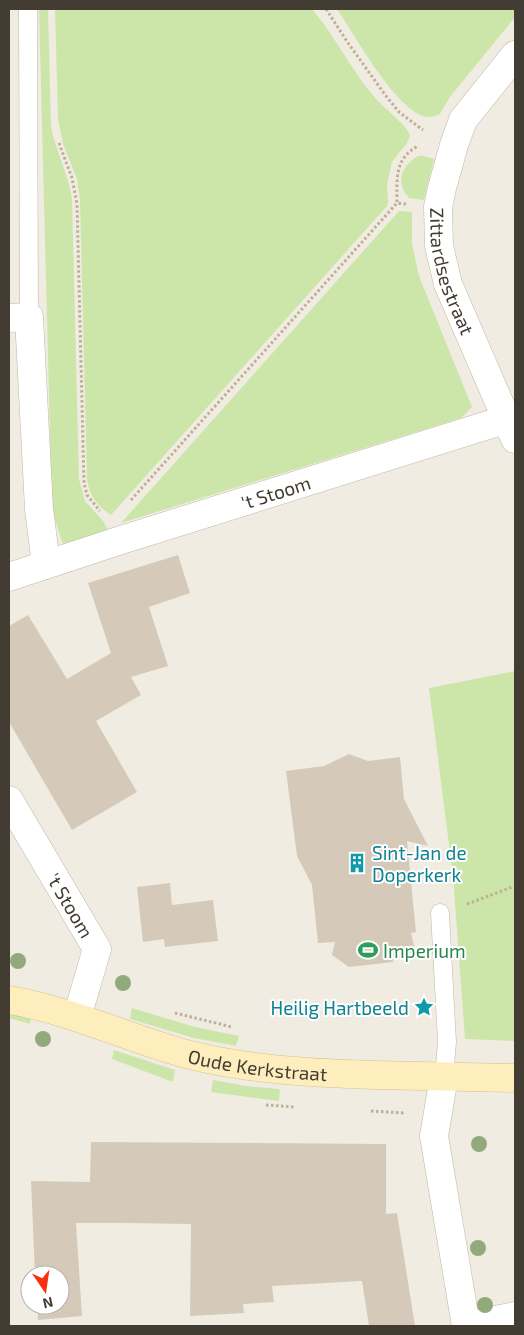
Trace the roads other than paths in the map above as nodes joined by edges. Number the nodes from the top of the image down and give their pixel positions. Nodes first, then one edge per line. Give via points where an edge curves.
1 (28, 9) edge
2 (515, 55) edge
3 (19, 318) edge
4 (511, 429) edge
5 (46, 564) junction
6 (9, 577) edge
7 (11, 810) edge
8 (440, 913) road end
9 (9, 1000) edge
10 (77, 1017) junction
11 (444, 1077) junction
12 (515, 1078) edge
13 (515, 1316) edge
14 (466, 1326) edge

1 - 3 lane
2 - 4 street, Zittardsestraat via 463,120 438,208 439,246 448,284
3 - 5 street
4 - 5 street, 't Stoom via 115,531
5 - 6 street, 't Stoom
7 - 10 street, 't Stoom via 97,949
8 - 11 lane via 446,1042
9 - 10 street, Oude Kerkstraat
10 - 11 street, Oude Kerkstraat via 191,1055 253,1067 317,1073
11 - 12 street, Oude Kerkstraat
11 - 14 street via 434,1136
13 - 14 street

